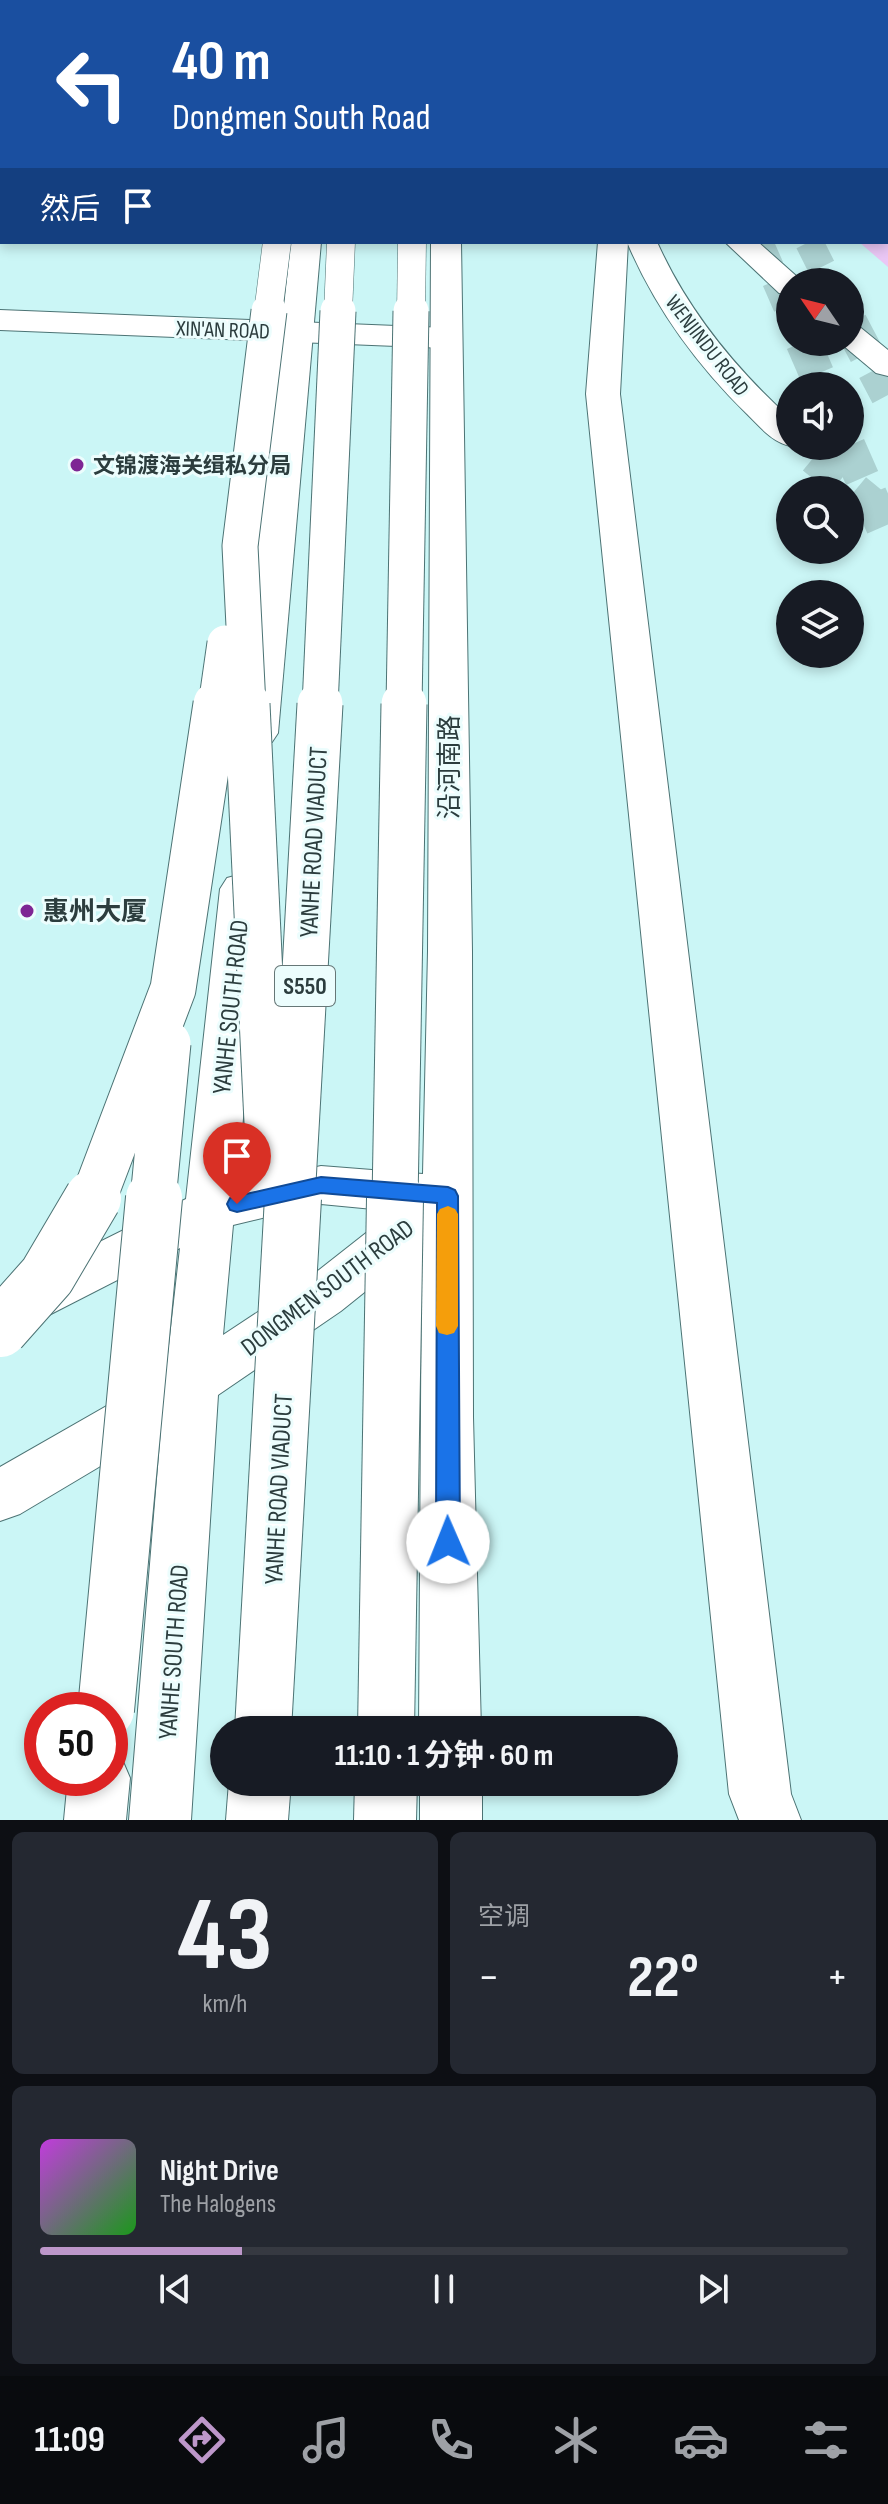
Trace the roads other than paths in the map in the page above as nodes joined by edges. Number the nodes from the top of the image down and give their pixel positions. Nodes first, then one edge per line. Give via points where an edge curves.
1 (277, 244) edge
2 (306, 244) edge
3 (341, 244) edge
4 (412, 244) edge
5 (446, 244) edge
6 (613, 244) edge
7 (643, 244) edge
8 (742, 244) edge
9 (776, 274) edge
10 (0, 320) edge
11 (298, 332) junction
12 (446, 338) junction
13 (864, 346) edge
14 (888, 366) edge
15 (776, 421) edge
16 (240, 546) junction
17 (173, 989) junction
18 (448, 1196) junction
19 (210, 1210) junction
20 (0, 1316) edge
21 (0, 1329) edge
22 (192, 1384) junction
23 (281, 1436) junction
24 (0, 1496) edge
25 (108, 1692) edge
26 (264, 1716) edge
27 (386, 1716) edge
28 (450, 1716) edge
29 (97, 1796) edge
30 (259, 1796) edge
31 (386, 1796) edge
32 (451, 1796) edge
33 (95, 1820) edge
34 (160, 1820) edge
35 (257, 1820) edge
36 (385, 1820) edge
37 (451, 1820) edge
38 (770, 1820) edge

1 - 16 main road, bridge
2 - 11 main road, YANHE SOUTH ROAD
3 - 23 main road, YANHE ROAD VIADUCT / S550, bridge
4 - 27 main road, bridge
5 - 12 main road
6 - 38 main road via 603,394 760,1794
7 - 15 main road, WENJINDU ROAD via 698,339
8 - 9 main road
10 - 11 main road, XIN'AN ROAD
11 - 12 main road, XIN'AN ROAD
11 - 19 main road, YANHE SOUTH ROAD
12 - 18 main road, 沿河南路
13 - 14 main road
16 - 17 main road, bridge
16 - 23 main road, bridge
17 - 21 main road, bridge via 91,1204 47,1276
17 - 25 main road, bridge
18 - 19 main road, DONGMEN SOUTH ROAD via 321,1185
18 - 22 main road, DONGMEN SOUTH ROAD via 323,1296
18 - 28 main road
19 - 20 main road, DONGMEN SOUTH ROAD
19 - 22 main road, YANHE SOUTH ROAD
22 - 24 main road, DONGMEN SOUTH ROAD
22 - 34 main road, YANHE SOUTH ROAD
23 - 26 main road, YANHE ROAD VIADUCT / S550, bridge
29 - 33 main road
30 - 35 main road
31 - 36 main road
32 - 37 main road

